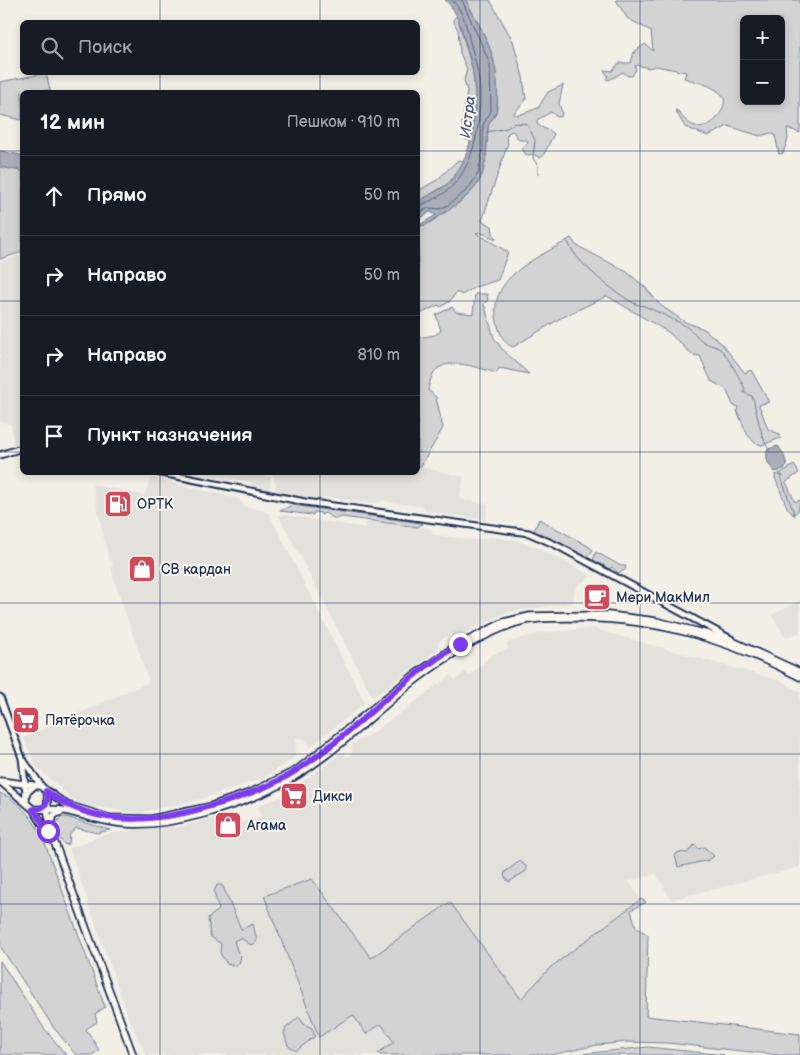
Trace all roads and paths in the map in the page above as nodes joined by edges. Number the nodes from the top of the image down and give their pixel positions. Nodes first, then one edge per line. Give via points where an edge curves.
1 (20, 449) edge
2 (0, 455) edge
3 (172, 475) edge
4 (704, 624) junction
5 (702, 634) junction
6 (738, 643) junction
7 (800, 672) edge
8 (800, 677) edge
9 (0, 697) edge
10 (22, 758) junction
11 (24, 771) junction
12 (0, 781) edge
13 (9, 783) junction
14 (25, 785) junction
15 (41, 788) junction
16 (26, 793) junction
17 (48, 801) junction
18 (33, 808) junction
19 (47, 809) junction
20 (64, 810) junction
21 (51, 830) junction
22 (54, 841) junction
23 (133, 1055) edge

1 - 2 street
3 - 4 street via 305,502 529,533
4 - 5 street
4 - 6 street
5 - 6 main road
5 - 8 main road via 750,652
5 - 15 main road via 656,621 608,615 546,614 517,618 453,648 413,676 317,756 285,777 252,792 190,811 128,820 75,809
5 - 20 main road via 609,619 546,618 518,623 473,642 443,660 319,760 288,781 254,797 192,815 143,824 107,822
6 - 7 main road
9 - 10 street
10 - 11 street
10 - 15 street
11 - 13 street via 18,781
11 - 14 street
12 - 13 main road
12 - 18 main road
13 - 14 main road
14 - 15 main road
14 - 16 street
15 - 16 main road via 30,788
15 - 17 main road
16 - 18 main road via 25,800
17 - 18 main road
17 - 19 main road
18 - 19 main road
18 - 22 main road
19 - 20 main road
19 - 21 main road
20 - 21 main road via 54,815
21 - 22 main road
22 - 23 main road

